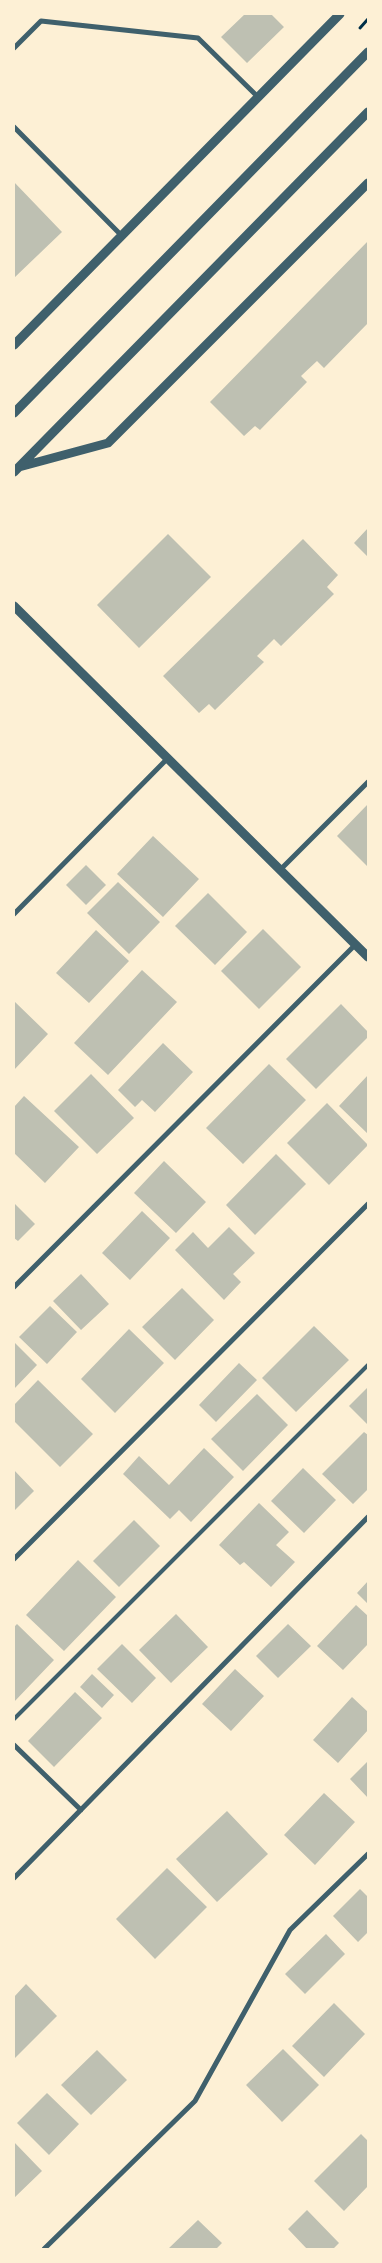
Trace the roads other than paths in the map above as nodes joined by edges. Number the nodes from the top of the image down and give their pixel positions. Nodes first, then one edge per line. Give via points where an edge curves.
1 (340, 14) edge
2 (14, 48) edge
3 (368, 52) edge
4 (258, 98) junction
5 (368, 112) edge
6 (14, 128) edge
7 (368, 183) edge
8 (122, 236) junction
9 (14, 346) edge
10 (14, 413) edge
11 (16, 470) edge
12 (14, 606) edge
13 (167, 759) junction
14 (368, 782) edge
15 (280, 870) junction
16 (14, 914) edge
17 (356, 944) junction
18 (368, 957) edge
19 (368, 1204) edge
20 (14, 1287) edge
21 (368, 1365) edge
22 (368, 1517) edge
23 (14, 1559) edge
24 (14, 1719) edge
25 (14, 1745) edge
26 (81, 1810) junction
27 (368, 1854) edge
28 (14, 1878) edge
29 (44, 2249) edge

1 - 4 street
2 - 4 street via 41,20 198,38
3 - 10 street
4 - 8 street
5 - 11 street
6 - 8 street
7 - 11 street via 108,442
8 - 9 street
12 - 13 street
13 - 15 street
13 - 16 street
14 - 15 street
15 - 17 street
17 - 18 street
17 - 20 street
19 - 23 street
21 - 24 lane
22 - 26 street
25 - 26 street
26 - 28 street
27 - 29 street via 290,1930 195,2101

